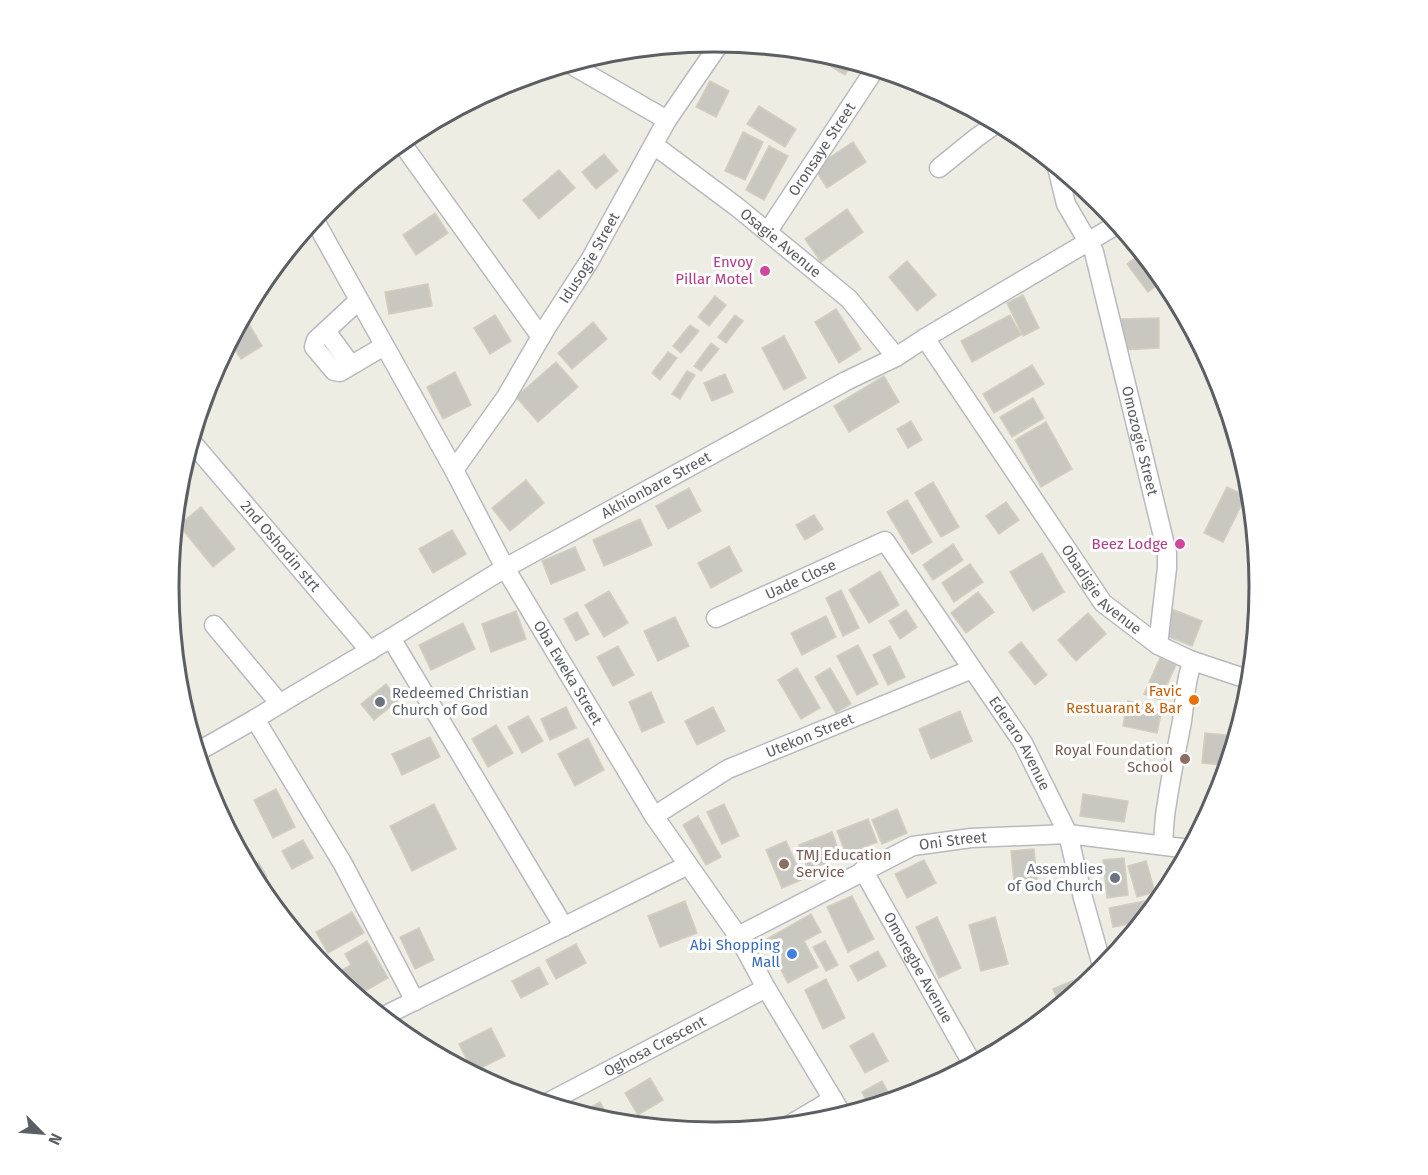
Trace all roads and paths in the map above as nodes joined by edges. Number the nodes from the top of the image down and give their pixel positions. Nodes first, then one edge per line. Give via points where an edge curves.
1 (714, 52) edge
2 (580, 70) edge
3 (870, 76) edge
4 (667, 120) junction
5 (989, 129) edge
6 (654, 145) junction
7 (407, 150) edge
8 (939, 168) dead end
9 (1060, 179) edge
10 (319, 228) edge
11 (1110, 229) edge
12 (768, 231) junction
13 (1089, 241) junction
14 (358, 301) junction
15 (546, 328) junction
16 (925, 338) junction
17 (384, 346) junction
18 (896, 357) junction
19 (196, 455) edge
20 (454, 470) junction
21 (885, 541) joint
22 (505, 568) junction
23 (716, 618) dead end
24 (214, 625) dead end
25 (391, 638) junction
26 (1158, 645) junction
27 (370, 651) junction
28 (1193, 661) junction
29 (972, 669) junction
30 (1241, 677) edge
31 (280, 704) junction
32 (255, 719) junction
33 (203, 744) edge
34 (654, 816) junction
35 (1068, 834) junction
36 (1163, 845) junction
37 (1181, 848) edge
38 (688, 865) junction
39 (863, 870) junction
40 (564, 927) junction
41 (738, 936) junction
42 (1100, 958) edge
43 (766, 988) junction
44 (415, 1000) junction
45 (390, 1013) edge
46 (969, 1058) edge
47 (556, 1098) edge
48 (833, 1098) junction
49 (838, 1107) edge
50 (808, 1114) edge

1 - 4 street, Idusogie Street
2 - 4 street
3 - 12 street, Oronsaye Street
4 - 6 street, Idusogie Street
5 - 8 street
6 - 12 street, Osagie Avenue
6 - 15 street, Idusogie Street via 590,260
7 - 15 street via 541,337
9 - 13 street, Omozogie Street via 1066,204
10 - 14 street, Oba Eweka Street
11 - 13 street, Akhionbare Street
12 - 18 street, Osagie Avenue via 849,299
13 - 16 street, Akhionbare Street
13 - 26 street, Omozogie Street via 1167,553
14 - 17 street, Oba Eweka Street
14 - 17 street via 326,331 351,365
15 - 20 street, Idusogie Street via 506,397
16 - 18 street, Akhionbare Street
16 - 26 street, Obadigie Avenue via 1104,603
17 - 20 street, Oba Eweka Street
18 - 22 street, Akhionbare Street
19 - 27 street, 2nd Oshodin strt
20 - 22 street, Oba Eweka Street
21 - 23 street, Uade Close
21 - 29 street, Ederaro Avenue
22 - 25 street, Akhionbare Street
22 - 34 street, Oba Eweka Street
24 - 31 street
25 - 27 street, Akhionbare Street
25 - 40 street
26 - 28 street, Obadigie Avenue
27 - 31 street, Akhionbare Street
28 - 30 street, Obadigie Avenue
28 - 36 street via 1166,804
29 - 34 street, Utekon Street via 728,769
29 - 35 street, Ederaro Avenue via 1023,742
31 - 32 street, Akhionbare Street
32 - 33 street, Akhionbare Street
32 - 44 street via 343,864
34 - 38 street, Oba Eweka Street
35 - 36 street, Oni Street
35 - 39 street, Oni Street via 971,838 912,846
35 - 42 street, Ederaro Avenue
36 - 37 street, Oni Street
38 - 40 street
38 - 41 street, Oba Eweka Street
39 - 41 street, Oni Street
39 - 46 street, Omoregbe Avenue
40 - 44 street
41 - 43 street, Oba Eweka Street
43 - 47 street, Oghosa Crescent
43 - 48 street, Oba Eweka Street
44 - 45 street
48 - 49 street, Oba Eweka Street
48 - 50 street

